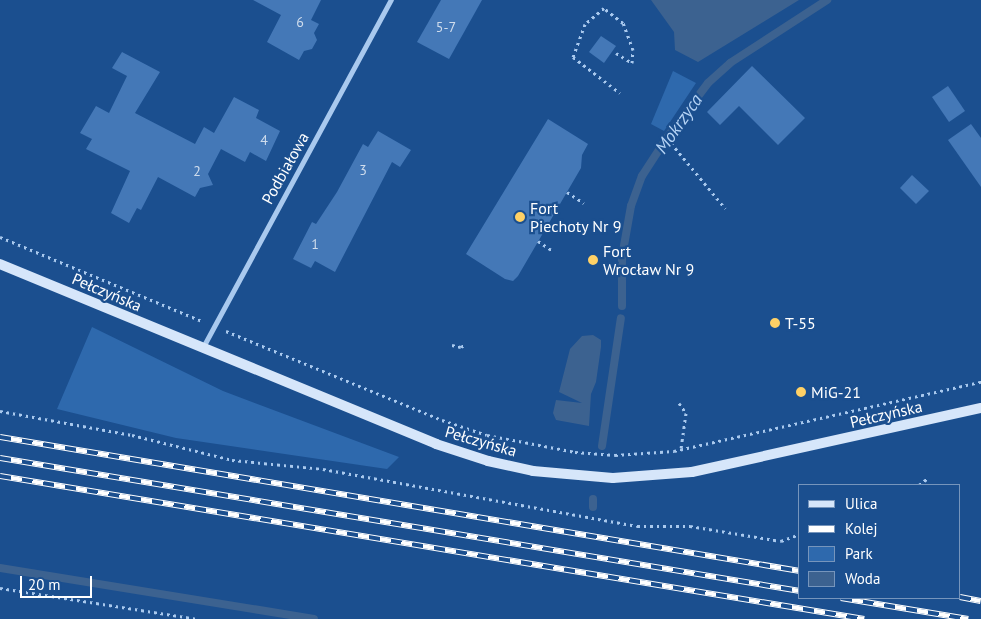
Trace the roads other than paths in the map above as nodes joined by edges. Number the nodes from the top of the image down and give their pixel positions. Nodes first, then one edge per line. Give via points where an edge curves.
1 (391, 0) edge
2 (0, 264) edge
3 (203, 348) junction
4 (981, 408) edge

1 - 3 street, Podbiałowa
2 - 3 main road, Pełczyńska
3 - 4 main road, Pełczyńska via 464,454 567,476 630,478 692,472

